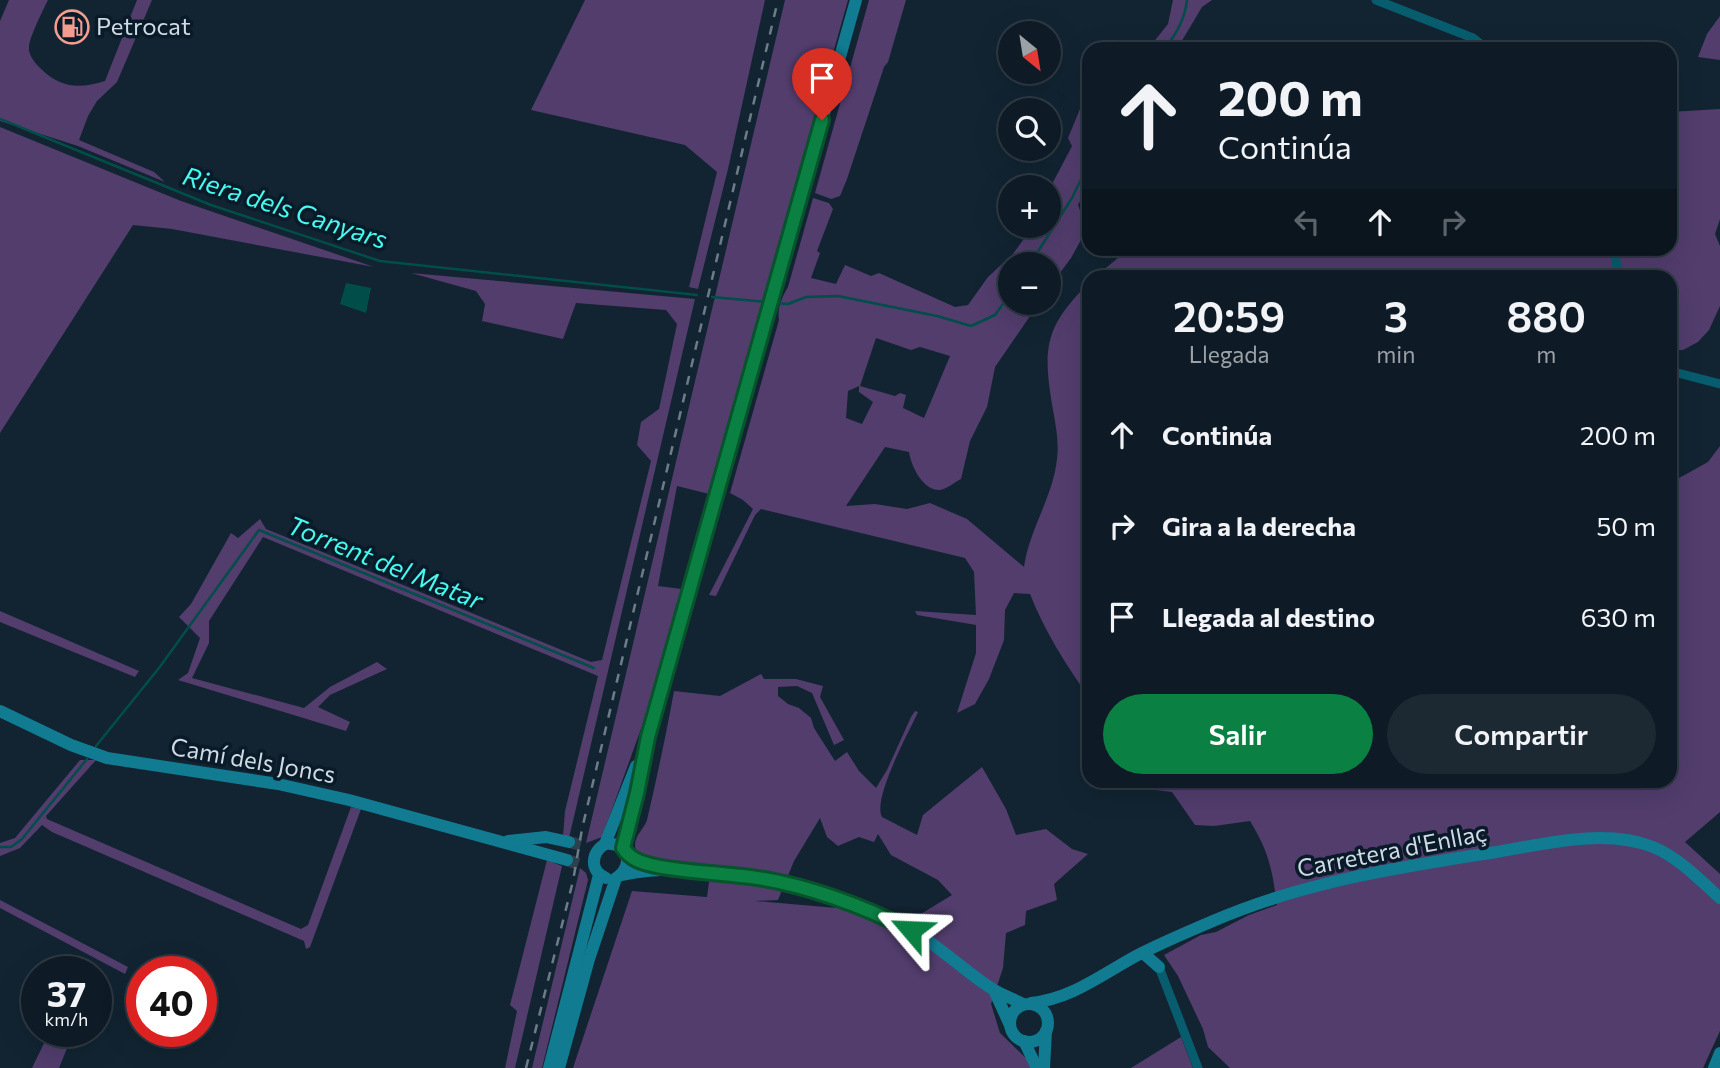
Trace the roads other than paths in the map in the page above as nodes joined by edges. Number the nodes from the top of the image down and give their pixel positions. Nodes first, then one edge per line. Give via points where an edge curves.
1 (856, 0) edge
2 (1376, 0) edge
3 (1478, 42) edge
4 (1677, 373) edge
5 (1720, 384) edge
6 (0, 710) edge
7 (648, 737) junction
8 (546, 837) junction
9 (504, 842) junction
10 (569, 842) tunnel mouth
11 (597, 846) junction
12 (525, 849) junction
13 (625, 852) junction
14 (676, 870) junction
15 (596, 871) junction
16 (619, 876) junction
17 (1720, 898) edge
18 (1157, 946) junction
19 (1143, 953) junction
20 (1159, 967) junction
21 (994, 990) junction
22 (1074, 992) junction
23 (1027, 1004) junction
24 (1009, 1023) junction
25 (1047, 1028) junction
26 (1024, 1041) junction
27 (1720, 1053) edge
28 (549, 1068) edge
29 (559, 1068) edge
30 (1037, 1068) edge
31 (1044, 1068) edge
32 (1198, 1068) edge
33 (1714, 1068) edge

1 - 7 street
2 - 3 street
4 - 5 street
6 - 9 street, Camí dels Joncs via 107,758 289,787
7 - 11 street
7 - 13 street
8 - 9 street, Camí dels Joncs
8 - 10 street, Camí dels Joncs
8 - 12 street
9 - 12 street, Camí dels Joncs
11 - 13 street via 615,844
11 - 15 street
12 - 15 street, Camí dels Joncs
13 - 14 street via 642,863
13 - 16 street via 628,863
14 - 16 street
14 - 21 street via 762,878 832,895 911,930
15 - 16 street via 607,878
15 - 28 street
16 - 29 street via 589,959
17 - 18 street, Carretera d'Enllaç via 1652,846 1575,839 1385,869 1317,885 1217,919
18 - 19 street, Carretera d'Enllaç
18 - 20 street
19 - 20 street
19 - 22 street, Carretera d'Enllaç
20 - 32 street
21 - 23 street
21 - 24 street
22 - 23 street, Carretera d'Enllaç
22 - 25 street, Carretera d'Enllaç
23 - 24 street via 1013,1012
23 - 25 street via 1046,1013
24 - 26 street via 1014,1035
25 - 26 street via 1037,1040
25 - 31 street
26 - 30 street
27 - 33 street

